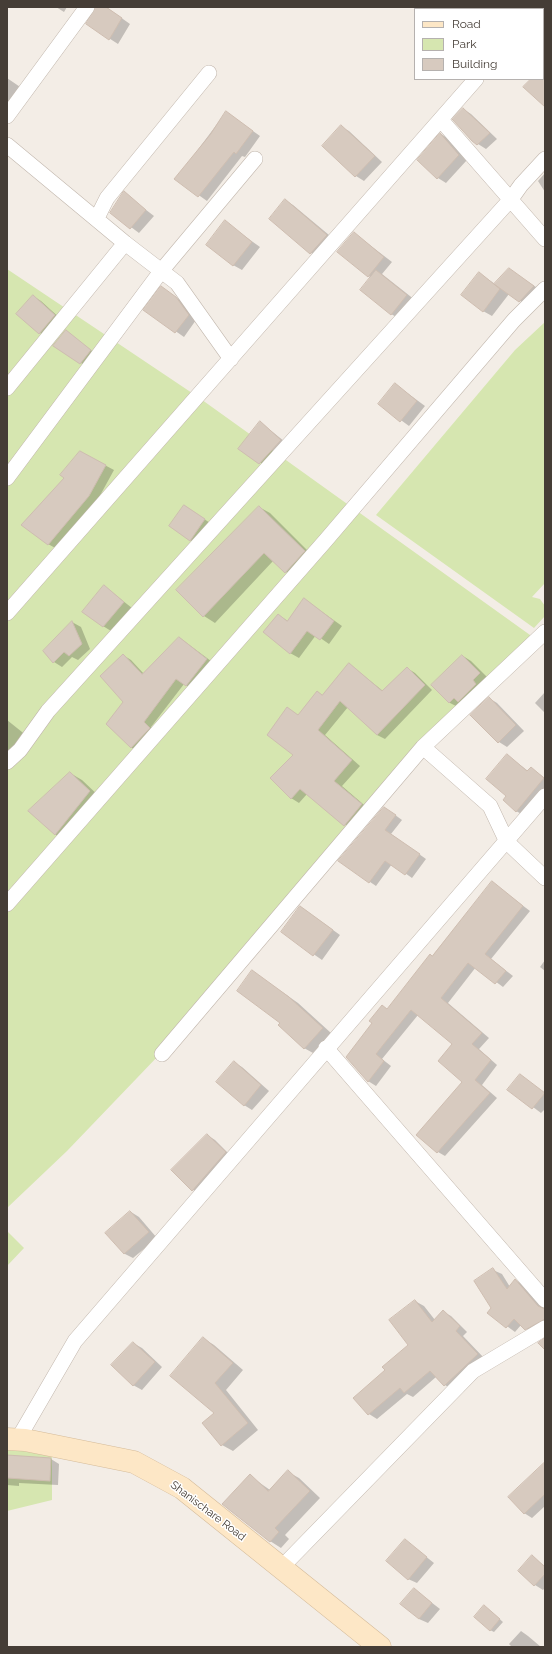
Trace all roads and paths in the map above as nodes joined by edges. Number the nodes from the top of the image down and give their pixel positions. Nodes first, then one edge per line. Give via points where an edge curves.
1 (87, 7) edge
2 (209, 73) dead end
3 (475, 80) edge
4 (7, 116) edge
5 (441, 120) junction
6 (7, 145) edge
7 (255, 159) dead end
8 (545, 159) edge
9 (511, 199) junction
10 (97, 218) junction
11 (545, 239) edge
12 (125, 243) junction
13 (162, 270) junction
14 (545, 289) edge
15 (231, 359) junction
16 (7, 388) edge
17 (7, 478) edge
18 (7, 614) edge
19 (545, 632) edge
20 (423, 747) junction
21 (7, 762) edge
22 (545, 796) edge
23 (507, 842) junction
24 (545, 878) edge
25 (7, 904) edge
26 (326, 1048) junction
27 (162, 1054) dead end
28 (545, 1300) edge
29 (545, 1328) edge
30 (12, 1439) edge
31 (280, 1568) junction
32 (380, 1647) edge

1 - 4 street
2 - 10 street via 107,198
3 - 5 street
5 - 9 street
5 - 15 street
6 - 10 street
7 - 13 street
8 - 9 street
9 - 11 street
9 - 21 street via 48,711 20,750
10 - 12 street
12 - 13 street
12 - 16 street
13 - 15 street via 177,283
13 - 17 street
14 - 25 street via 514,320 326,540
15 - 18 street
19 - 20 street
20 - 23 street via 490,806
20 - 27 street
22 - 23 street
23 - 24 street
23 - 26 street
26 - 28 street
26 - 30 street via 74,1341
29 - 31 street via 473,1371
30 - 31 street, Shanischare Road via 134,1462 182,1488
31 - 32 street, Shanischare Road

